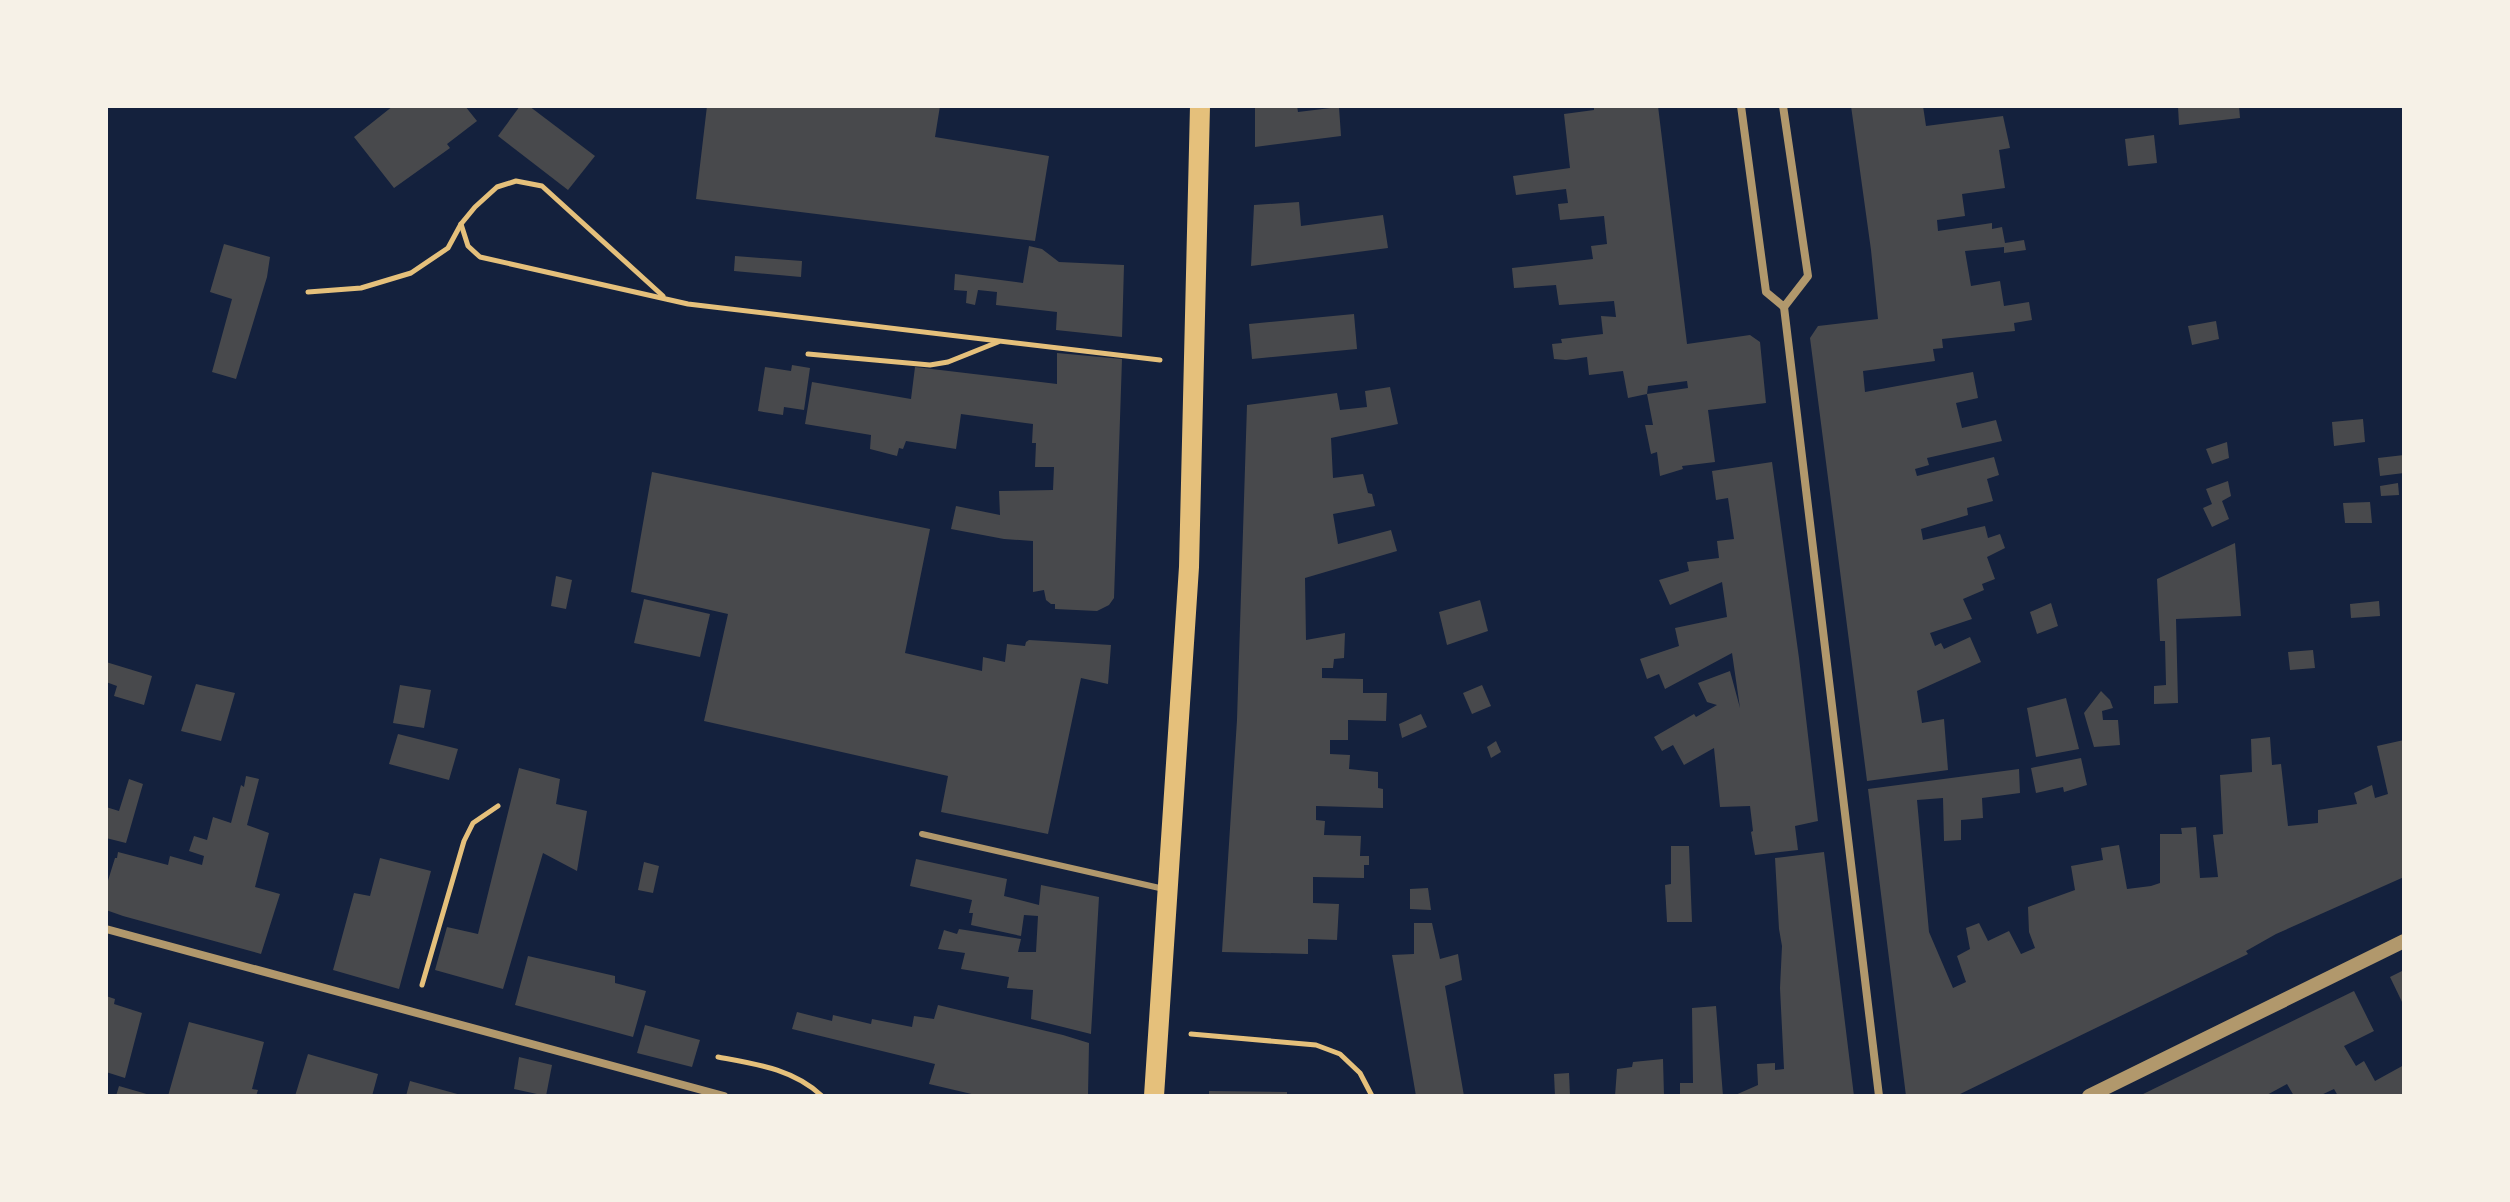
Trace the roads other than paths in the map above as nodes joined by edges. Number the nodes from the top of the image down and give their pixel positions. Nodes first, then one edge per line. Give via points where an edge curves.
1 (1200, 106) edge
2 (1741, 106) edge
3 (1783, 106) edge
4 (1784, 307) junction
5 (922, 834) dead end
6 (1167, 890) junction
7 (106, 929) edge
8 (2404, 941) edge
9 (724, 1096) edge
10 (1154, 1096) edge
11 (1879, 1096) edge
12 (2089, 1096) edge

1 - 6 main road via 1189,567
2 - 4 street via 1766,292
3 - 4 street via 1808,276
4 - 11 street
5 - 6 lane
6 - 10 main road
7 - 9 street
8 - 12 street

